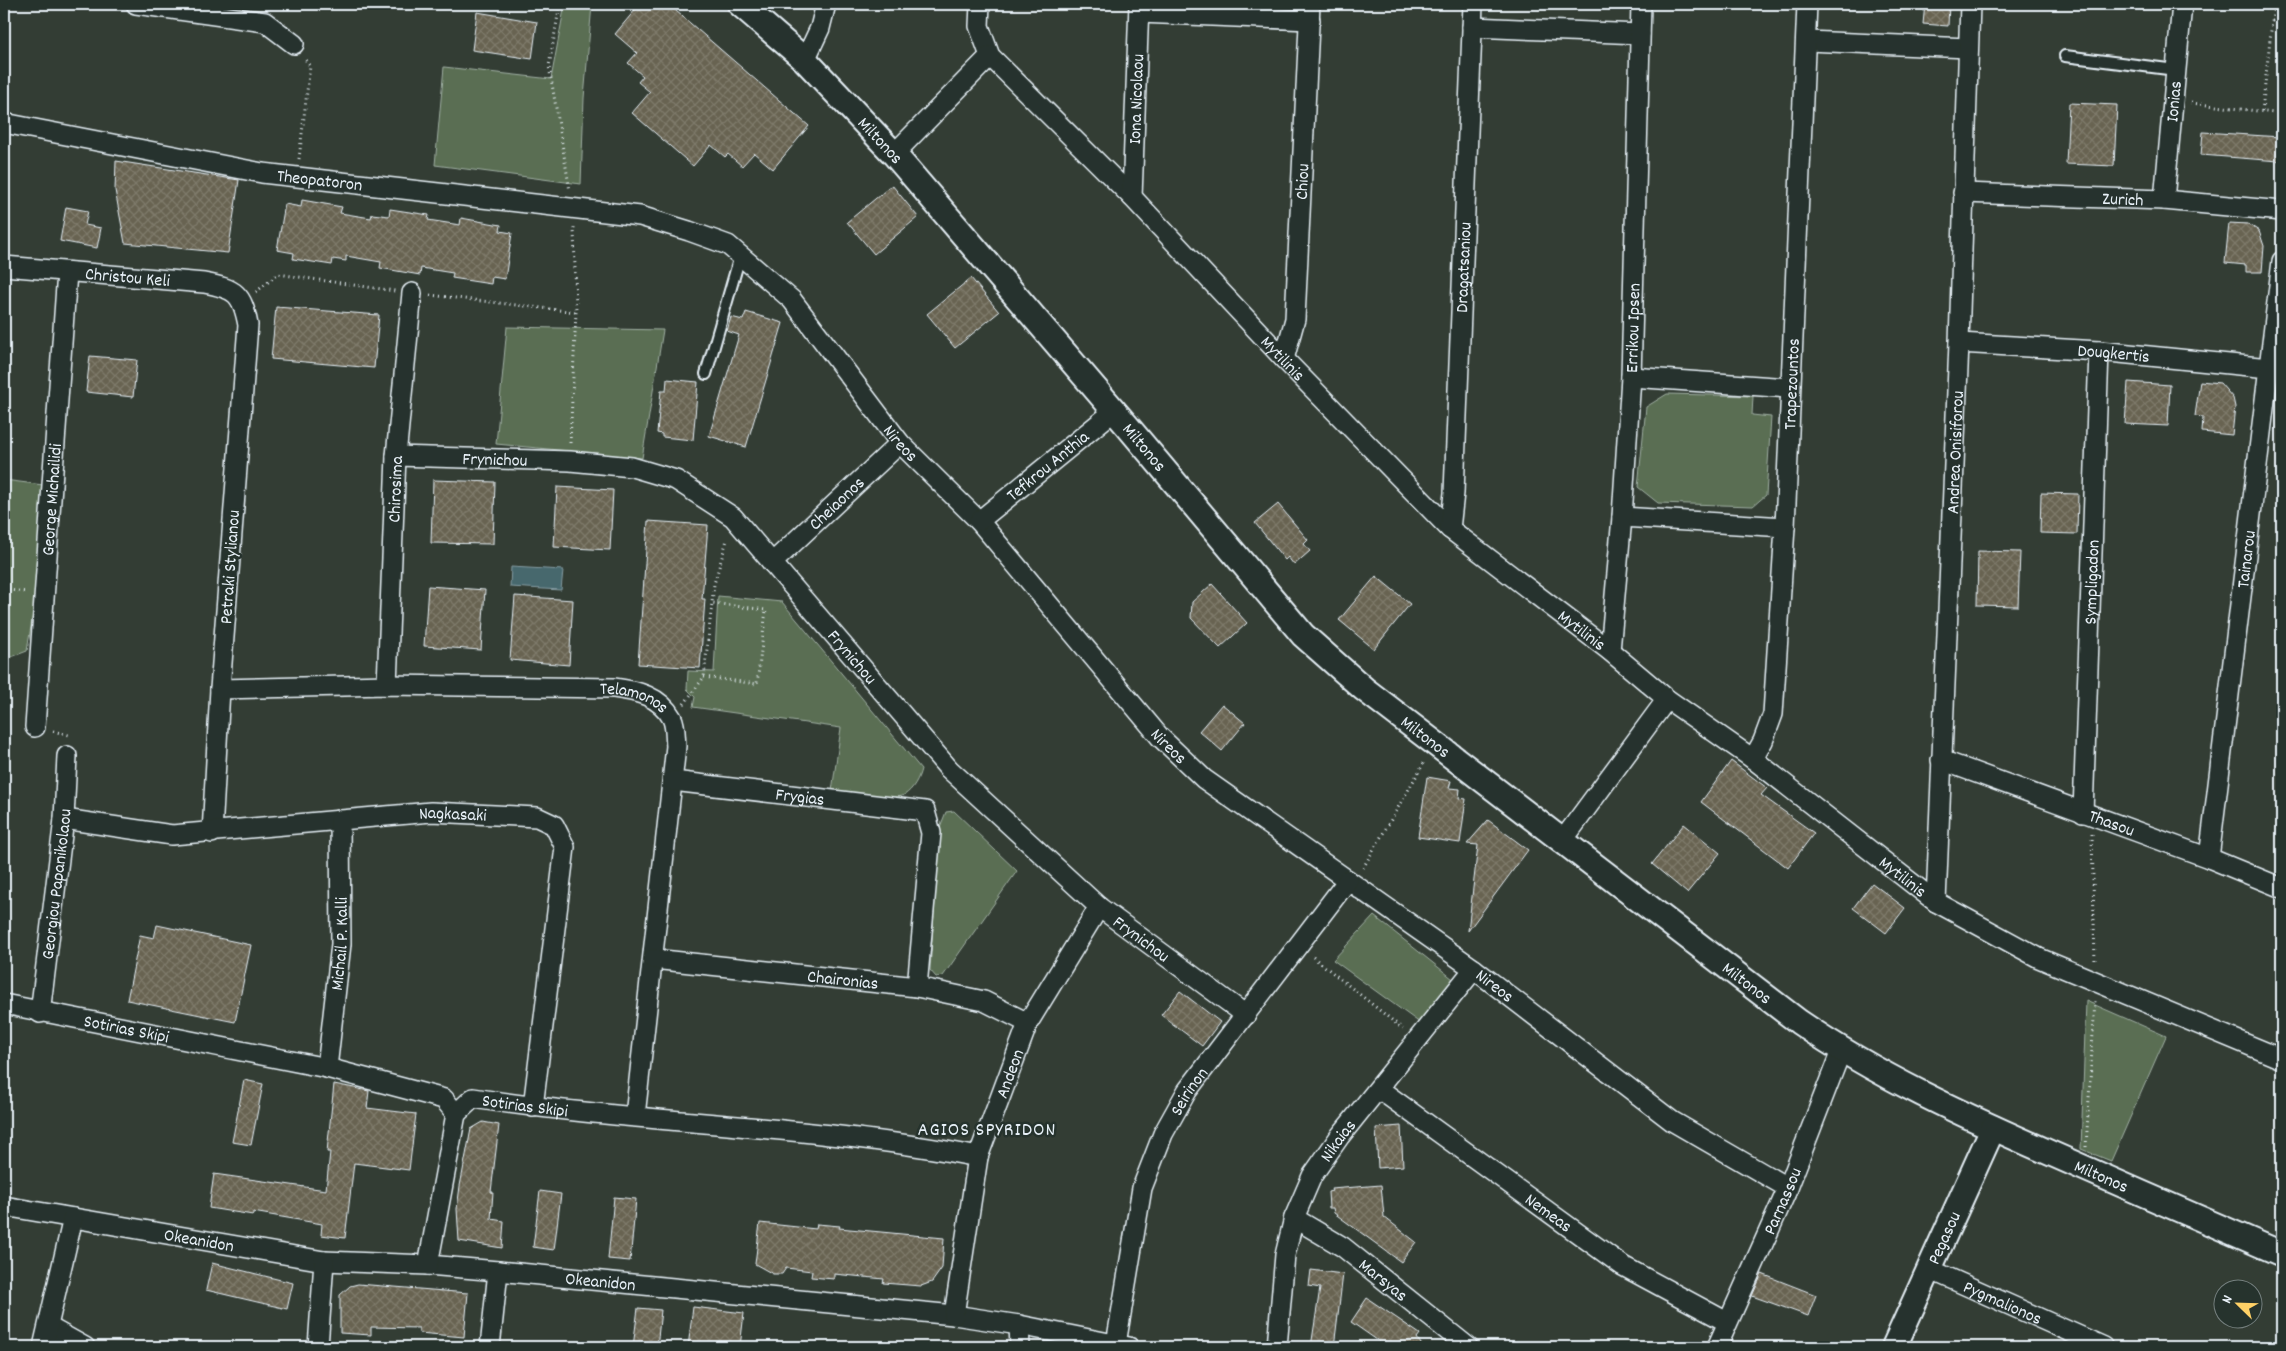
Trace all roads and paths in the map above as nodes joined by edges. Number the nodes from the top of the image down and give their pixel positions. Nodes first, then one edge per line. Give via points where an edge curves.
1 (136, 4) edge
2 (560, 4) edge
3 (740, 4) edge
4 (826, 4) edge
5 (980, 4) edge
6 (1473, 4) edge
7 (1640, 4) edge
8 (1807, 4) edge
9 (1970, 4) edge
10 (2182, 4) edge
11 (2274, 4) edge
12 (1139, 8) edge
13 (1310, 12) edge
14 (2272, 21) junction
15 (2282, 22) edge
16 (1472, 27) junction
17 (1640, 34) junction
18 (1807, 41) junction
19 (294, 44) joint
20 (1968, 48) junction
21 (990, 56) junction
22 (2065, 56) dead end
23 (805, 60) junction
24 (2176, 70) junction
25 (2173, 101) junction
26 (2262, 111) junction
27 (2282, 114) edge
28 (4, 123) edge
29 (894, 154) junction
30 (297, 177) junction
31 (1963, 193) junction
32 (1132, 197) junction
33 (2164, 200) junction
34 (574, 210) junction
35 (2282, 210) edge
36 (640, 216) joint
37 (740, 256) junction
38 (2282, 261) edge
39 (4, 266) edge
40 (67, 272) junction
41 (412, 293) dead end
42 (243, 302) joint
43 (1959, 343) junction
44 (2099, 351) junction
45 (1284, 359) junction
46 (2269, 368) junction
47 (706, 374) dead end
48 (1631, 377) junction
49 (1790, 388) junction
50 (1114, 410) junction
51 (900, 443) junction
52 (396, 456) junction
53 (570, 461) junction
54 (734, 517) junction
55 (1622, 517) junction
56 (978, 521) junction
57 (1785, 527) junction
58 (1450, 529) junction
59 (772, 563) junction
60 (4, 579) edge
61 (4, 603) edge
62 (712, 603) junction
63 (1610, 651) junction
64 (704, 677) junction
65 (387, 685) junction
66 (220, 689) junction
67 (1667, 699) junction
68 (673, 720) junction
69 (36, 726) joint
70 (1435, 743) junction
71 (67, 756) joint
72 (1753, 759) junction
73 (1942, 760) junction
74 (673, 781) junction
75 (2083, 813) junction
76 (64, 819) junction
77 (340, 820) junction
78 (212, 833) junction
79 (1563, 840) junction
80 (2209, 858) junction
81 (1351, 882) junction
82 (2282, 888) edge
83 (1936, 902) junction
84 (1099, 907) junction
85 (1298, 946) junction
86 (653, 959) junction
87 (1474, 969) junction
88 (917, 987) junction
89 (4, 1004) edge
90 (40, 1012) junction
91 (1246, 1015) junction
92 (1028, 1023) junction
93 (1418, 1041) junction
94 (1841, 1051) junction
95 (2282, 1059) edge
96 (327, 1068) junction
97 (1380, 1089) junction
98 (533, 1107) junction
99 (456, 1114) junction
100 (635, 1116) junction
101 (1993, 1128) junction
102 (978, 1157) junction
103 (1788, 1188) junction
104 (4, 1206) edge
105 (73, 1218) junction
106 (1294, 1218) junction
107 (2282, 1254) edge
108 (324, 1262) junction
109 (428, 1266) junction
110 (1929, 1269) junction
111 (498, 1271) junction
112 (954, 1316) junction
113 (1728, 1322) junction
114 (1018, 1324) junction
115 (49, 1327) junction
116 (1123, 1345) edge
117 (43, 1347) edge
118 (84, 1347) edge
119 (318, 1347) edge
120 (490, 1347) edge
121 (1020, 1347) edge
122 (1276, 1347) edge
123 (1468, 1347) edge
124 (1717, 1347) edge
125 (1894, 1347) edge
126 (2104, 1347) edge

1 - 19 street via 265,22
2 - 34 path via 549,66
3 - 23 street, Miltonos
4 - 23 street via 820,28
5 - 21 street via 979,26
6 - 16 street, Dragatsaniou
7 - 17 street, Errikou Ipsen
8 - 18 street, Trapezountos
9 - 20 street, Andrea Onisiforou
10 - 24 street, Ionias
11 - 14 path
12 - 13 street
12 - 32 street, Iona Nicolaou
13 - 45 street, Chiou via 1295,319
14 - 15 path
14 - 26 path
16 - 17 street
16 - 58 street, Dragatsaniou
17 - 48 street, Errikou Ipsen
18 - 20 street
18 - 49 street, Trapezountos
19 - 30 path via 310,66
20 - 31 street, Andrea Onisiforou
21 - 29 street
21 - 32 street, Mytilinis
22 - 24 lane
23 - 29 street, Miltonos
24 - 25 street, Ionias
25 - 26 path
25 - 33 street, Ionias
26 - 27 path
28 - 30 street, Theopatoron
29 - 50 street, Miltonos
30 - 34 street, Theopatoron
31 - 33 street, Zurich
31 - 43 street, Andrea Onisiforou
32 - 45 street, Mytilinis
33 - 35 street, Zurich
34 - 36 street, Theopatoron
34 - 53 path via 576,312
36 - 37 street, Nireos via 728,245
37 - 47 lane
37 - 51 street, Nireos via 792,300
38 - 46 street, Tainarou
39 - 40 street, Christou Keli
40 - 42 street, Christou Keli via 204,283 227,287
40 - 69 street, George Michailidi
41 - 52 street, Chirosima
42 - 66 street, Petraki Stylianou via 248,325
43 - 44 street, Dougkertis
43 - 73 street, Andrea Onisiforou
44 - 46 street, Dougkertis
44 - 75 street, Sympligadon
45 - 58 street, Mytilinis
46 - 80 street, Tainarou
48 - 49 street
48 - 55 street, Errikou Ipsen
49 - 57 street, Trapezountos
50 - 56 street, Tefkrou Anthia
50 - 70 street, Miltonos via 1303,635 1364,689
51 - 56 street, Nireos
51 - 59 street, Cheiaonos
52 - 53 street, Frynichou
52 - 65 street, Chirosima
53 - 54 street, Frynichou via 632,467 676,480
54 - 59 street, Frynichou
54 - 62 path via 714,584
55 - 57 street
55 - 63 street, Errikou Ipsen
56 - 81 street, Nireos via 1160,737 1204,779
57 - 72 street, Trapezountos via 1773,714
58 - 63 street, Mytilinis
59 - 84 street, Frynichou via 949,770
60 - 61 path via 8,590
62 - 64 path
62 - 64 path via 766,610 757,684
63 - 67 street, Mytilinis
64 - 68 path
65 - 66 street, Telamonos
65 - 68 street, Telamonos via 614,688 637,691 659,702
66 - 78 street, Petraki Stylianou
67 - 72 street, Mytilinis
67 - 79 street
68 - 74 street, Telamonos via 676,746
69 - 71 path via 69,735
70 - 79 street, Miltonos
70 - 81 path
71 - 76 street, Georgiou Papanikolaou
72 - 83 street, Mytilinis
73 - 75 street, Thasou
73 - 83 street, Andrea Onisiforou
74 - 86 street, Telamonos
74 - 88 street, Frygias via 925,811 931,833
75 - 80 street, Thasou
76 - 78 street, Nagkasaki via 172,835
76 - 90 street, Georgiou Papanikolaou
77 - 78 street, Nagkasaki
77 - 96 street, Michail P. Kalli via 341,944
77 - 98 street, Nagkasaki via 430,812 537,817 554,824 565,847
79 - 94 street, Miltonos
80 - 82 street, Thasou
81 - 85 street, Seirinon
81 - 87 street, Nireos
83 - 95 street, Mytilinis via 2039,958
84 - 91 street, Frynichou
84 - 92 street, Andeon
85 - 91 street, Seirinon
85 - 93 path
86 - 88 street, Chaironias
86 - 100 street, Telamonos
87 - 93 street, Nikaias
87 - 103 street, Nireos via 1672,1121
88 - 92 street, Chaironias via 984,1001
89 - 90 street, Sotirias Skipi
90 - 96 street, Sotirias Skipi
91 - 116 street, Seirinon via 1187,1091 1163,1134 1142,1188
92 - 102 street, Andeon
93 - 97 street, Nikaias
94 - 101 street, Miltonos via 1898,1083
94 - 103 street, Parnassou
96 - 99 street, Sotirias Skipi via 444,1099
97 - 106 street, Nikaias via 1340,1136 1312,1176
97 - 113 street, Nemeas via 1623,1266
98 - 99 street, Sotirias Skipi via 473,1098
98 - 100 street, Sotirias Skipi
99 - 109 street
100 - 102 street, Sotirias Skipi via 923,1146
101 - 107 street, Miltonos
101 - 110 street, Pegasou
102 - 112 street, Andeon
103 - 113 street, Parnassou
104 - 105 street, Okeanidon
105 - 108 street, Okeanidon
105 - 115 street
106 - 122 street, Nikaias via 1285,1255
106 - 123 street, Marsyas via 1343,1247
108 - 109 street, Okeanidon
108 - 119 street
109 - 111 street, Okeanidon
110 - 125 street, Pegasou
110 - 126 street, Pygmalionos
111 - 112 street, Okeanidon
111 - 120 street
112 - 114 street, Okeanidon
113 - 124 street, Parnassou
114 - 116 street, Okeanidon
114 - 121 street
115 - 117 street
115 - 118 street

